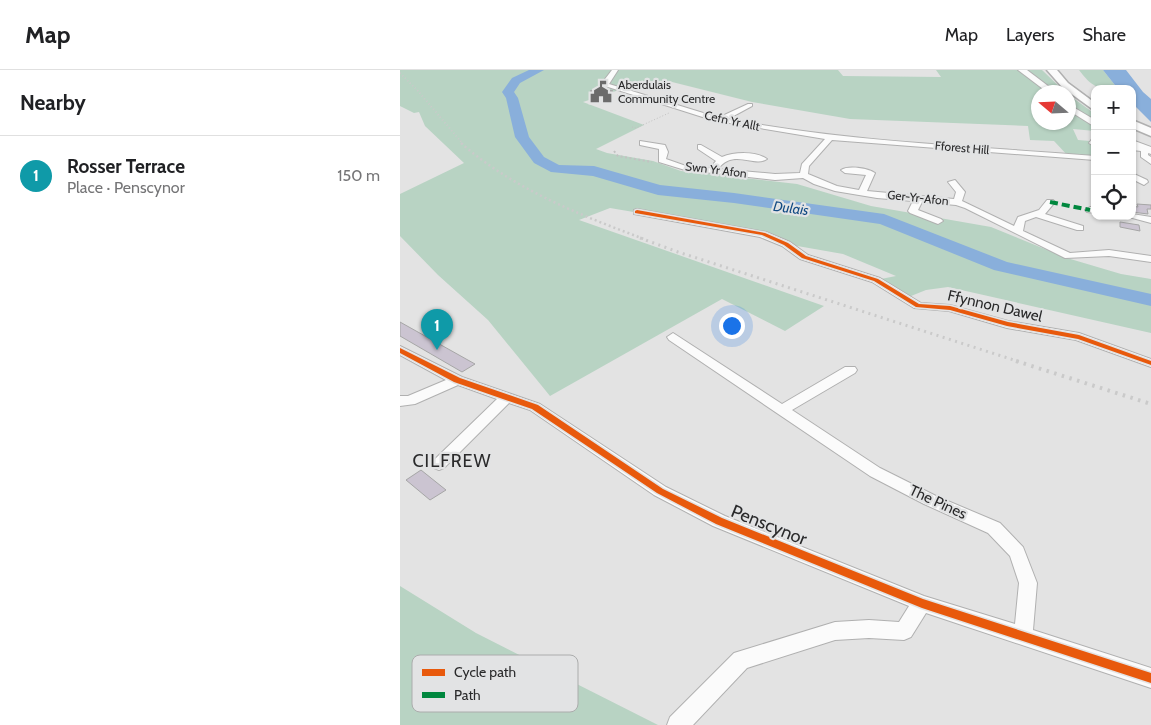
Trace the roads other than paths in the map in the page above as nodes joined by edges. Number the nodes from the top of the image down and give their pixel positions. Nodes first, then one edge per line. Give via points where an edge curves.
1 (615, 70) edge
2 (1022, 70) edge
3 (1052, 70) edge
4 (1065, 70) edge
5 (1042, 85) edge
6 (1091, 95) edge
7 (750, 105) dead end
8 (1091, 105) edge
9 (1076, 111) edge
10 (721, 120) junction
11 (1091, 121) edge
12 (1136, 125) edge
13 (1151, 133) edge
14 (1136, 136) edge
15 (830, 138) junction
16 (643, 143) dead end
17 (1136, 144) edge
18 (701, 147) dead end
19 (1149, 147) edge
20 (1136, 148) edge
21 (1091, 158) edge
22 (763, 159) dead end
23 (720, 160) junction
24 (1151, 162) edge
25 (712, 170) junction
26 (845, 170) dead end
27 (804, 175) junction
28 (1136, 177) edge
29 (952, 182) dead end
30 (1144, 182) dead end
31 (862, 193) junction
32 (919, 198) junction
33 (957, 202) junction
34 (1050, 202) dead end
35 (637, 212) dead end
36 (1036, 214) junction
37 (1136, 217) edge
38 (1151, 220) edge
39 (938, 221) dead end
40 (1080, 228) dead end
41 (1018, 232) junction
42 (1151, 259) edge
43 (673, 337) dead end
44 (400, 350) edge
45 (1151, 363) edge
46 (850, 370) dead end
47 (458, 380) junction
48 (506, 398) junction
49 (400, 401) edge
50 (782, 410) junction
51 (439, 464) dead end
52 (922, 603) junction
53 (1023, 637) junction
54 (1151, 678) edge
55 (678, 725) edge

1 - 10 street, Cefn Yr Allt via 605,83 607,85
2 - 5 main road
3 - 8 highway
4 - 6 highway
7 - 10 street
9 - 11 main road
10 - 15 street, Cefn Yr Allt
12 - 13 highway
14 - 19 highway
15 - 21 street, Fforest Hill
15 - 27 street via 805,166
16 - 25 street, Swn Yr Afon via 662,147 664,161 686,168
17 - 19 main road
18 - 23 street
19 - 20 street
19 - 24 street via 1144,155
22 - 23 street via 734,157
23 - 25 street
25 - 27 street, Swn Yr Afon via 774,177
26 - 31 street via 871,174
27 - 31 street, Ger-Yr-Afon via 835,189
28 - 30 street
29 - 33 street via 961,192
31 - 32 street, Ger-Yr-Afon
32 - 33 street, Ger-Yr-Afon
32 - 39 street via 913,211
33 - 41 street, Ger-Yr-Afon
34 - 36 street
35 - 45 street, Ffynnon Dawel via 763,234 786,244 804,257 876,280 918,306 950,308 1007,324 1079,337
36 - 40 street
36 - 41 street via 1021,219
37 - 38 street
41 - 42 street, Ger-Yr-Afon via 1069,256 1109,253
43 - 50 street, The Pines
44 - 47 street, Penscynor
46 - 50 street
47 - 48 street, Penscynor
47 - 49 street via 410,401
48 - 51 street
48 - 52 street, Penscynor via 535,407 660,491 719,521
50 - 53 street, The Pines via 875,472 994,528 1017,552 1028,584
52 - 53 street, Penscynor
52 - 55 street via 904,631 834,631 741,660
53 - 54 street, Penscynor

